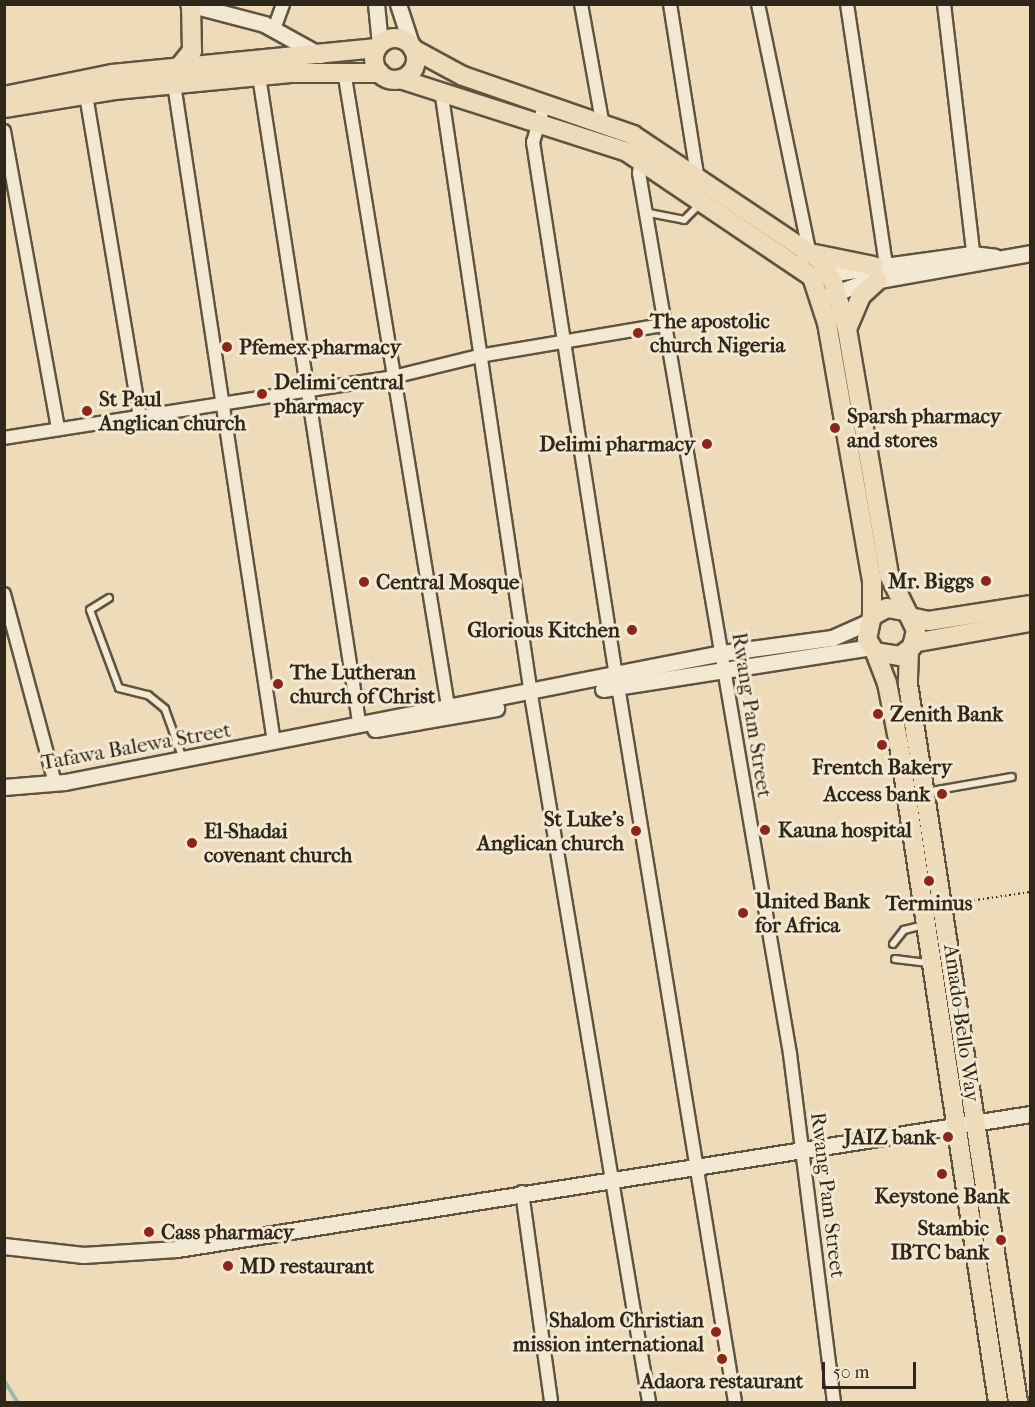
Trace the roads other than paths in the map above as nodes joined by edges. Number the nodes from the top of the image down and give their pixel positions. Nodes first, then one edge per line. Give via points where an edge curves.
1 (283, 4) edge
2 (375, 4) edge
3 (398, 4) edge
4 (581, 4) edge
5 (670, 4) edge
6 (759, 4) edge
7 (847, 4) edge
8 (945, 4) edge
9 (190, 5) edge
10 (274, 29) junction
11 (378, 46) junction
12 (413, 48) junction
13 (320, 55) junction
14 (344, 71) junction
15 (380, 73) junction
16 (176, 76) junction
17 (259, 76) junction
18 (400, 79) junction
19 (85, 87) junction
20 (441, 90) junction
21 (4, 96) edge
22 (4, 108) edge
23 (542, 111) junction
24 (602, 121) junction
25 (4, 131) edge
26 (645, 152) junction
27 (698, 174) junction
28 (702, 199) junction
29 (649, 213) junction
30 (1030, 253) edge
31 (974, 260) junction
32 (813, 264) junction
33 (879, 270) junction
34 (829, 295) junction
35 (668, 324) junction
36 (847, 329) junction
37 (564, 341) junction
38 (479, 356) junction
39 (393, 377) junction
40 (306, 391) junction
41 (221, 404) junction
42 (140, 416) junction
43 (58, 429) junction
44 (4, 438) edge
45 (4, 594) edge
46 (109, 598) dead end
47 (1030, 605) edge
48 (907, 614) junction
49 (870, 619) junction
50 (1030, 622) edge
51 (911, 647) junction
52 (873, 650) junction
53 (722, 660) junction
54 (617, 681) junction
55 (532, 696) junction
56 (448, 706) junction
57 (359, 722) junction
58 (274, 742) junction
59 (183, 760) junction
60 (1011, 777) dead end
61 (56, 783) junction
62 (4, 787) edge
63 (925, 792) junction
64 (925, 925) junction
65 (892, 944) dead end
66 (895, 959) dead end
67 (930, 963) junction
68 (1030, 1114) edge
69 (975, 1122) junction
70 (954, 1125) junction
71 (803, 1145) junction
72 (693, 1166) junction
73 (613, 1178) junction
74 (522, 1192) junction
75 (4, 1246) edge
76 (551, 1402) edge
77 (649, 1402) edge
78 (735, 1402) edge
79 (834, 1402) edge
80 (998, 1402) edge
81 (1018, 1402) edge

1 - 10 street
2 - 11 street
3 - 12 street
4 - 24 street
5 - 27 street
6 - 32 street
7 - 33 street
8 - 31 street
9 - 10 street
9 - 16 main road via 192,51
10 - 13 street
11 - 12 main road via 394,38
11 - 13 main road
11 - 15 main road
12 - 18 main road via 414,67
12 - 23 main road via 463,76
13 - 16 main road
14 - 15 main road
14 - 17 main road
14 - 39 street
15 - 18 main road
16 - 17 main road
16 - 19 main road
16 - 41 street
17 - 40 street
18 - 20 main road
19 - 21 main road
19 - 22 main road
19 - 42 street
20 - 23 main road
20 - 38 street
23 - 24 main road
23 - 26 main road
23 - 37 street via 533,142
24 - 26 main road
25 - 43 street
26 - 27 main road
26 - 28 main road
26 - 29 street, Rwang Pam Street
27 - 32 main road
28 - 29 lane via 695,215 684,220
28 - 32 main road
29 - 35 street, Rwang Pam Street
30 - 31 street
31 - 33 street
32 - 33 main road
32 - 33 street
32 - 34 main road
33 - 34 street
33 - 36 main road via 861,296
34 - 36 main road
34 - 49 main road via 872,582
35 - 37 street
35 - 53 street, Rwang Pam Street
36 - 48 main road via 889,574
37 - 38 street
37 - 54 street
38 - 39 street
38 - 55 street
39 - 40 street
39 - 56 street
40 - 41 street
40 - 57 street
41 - 42 street
41 - 58 street
42 - 43 street
43 - 44 street
45 - 61 street
46 - 59 lane via 90,610 119,688 148,695 165,709
47 - 48 main road via 929,621
48 - 49 main road via 887,608
48 - 51 main road via 916,630
49 - 52 main road
49 - 53 street via 832,638
50 - 51 main road
51 - 52 main road via 891,658
51 - 63 main road, Amado-Bello Way via 908,684
52 - 53 street
52 - 64 main road, Amado-Bello Way via 888,683
53 - 54 street
53 - 71 street, Rwang Pam Street
54 - 55 street
54 - 72 street
55 - 56 street
55 - 58 street
55 - 73 street
56 - 57 street
57 - 58 street
58 - 59 street, Tafawa Balewa Street
59 - 61 street, Tafawa Balewa Street
60 - 63 lane
61 - 62 street, Tafawa Balewa Street
63 - 69 main road, Amado-Bello Way
64 - 65 lane via 904,930
64 - 67 main road, Amado-Bello Way
66 - 67 lane
67 - 70 main road, Amado-Bello Way
68 - 69 street
69 - 70 street
69 - 81 main road, Amado-Bello Way
70 - 71 street
70 - 80 main road, Amado-Bello Way
71 - 72 street
71 - 79 street, Rwang Pam Street
72 - 73 street
72 - 78 street
73 - 74 street
73 - 77 street
74 - 75 street via 132,1254
74 - 76 street

